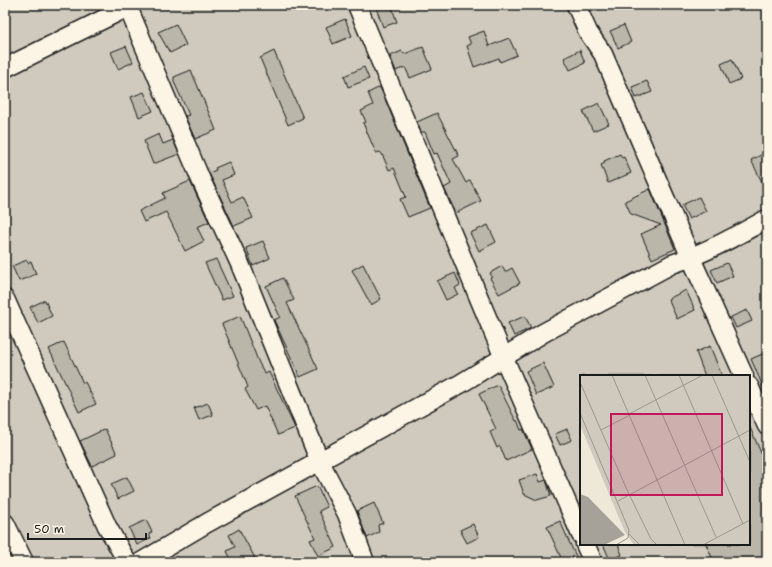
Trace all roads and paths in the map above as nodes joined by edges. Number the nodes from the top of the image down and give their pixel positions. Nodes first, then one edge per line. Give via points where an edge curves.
1 (357, 5) edge
2 (576, 5) edge
3 (127, 6) edge
4 (5, 68) edge
5 (767, 219) edge
6 (691, 258) junction
7 (5, 299) edge
8 (504, 358) junction
9 (744, 375) edge
10 (750, 388) edge
11 (767, 426) edge
12 (320, 462) junction
13 (5, 523) edge
14 (580, 533) edge
15 (585, 545) edge
16 (24, 562) edge
17 (127, 562) edge
18 (141, 562) edge
19 (365, 562) edge
20 (593, 562) edge

1 - 8 street
2 - 6 street via 588,32 603,54
3 - 4 street
3 - 12 street via 201,180 240,264
5 - 6 street
6 - 8 street via 672,264
6 - 9 street
7 - 17 street via 107,526
8 - 12 street
8 - 14 street
10 - 11 street
12 - 18 street
12 - 19 street via 347,514
13 - 16 street
15 - 20 street

